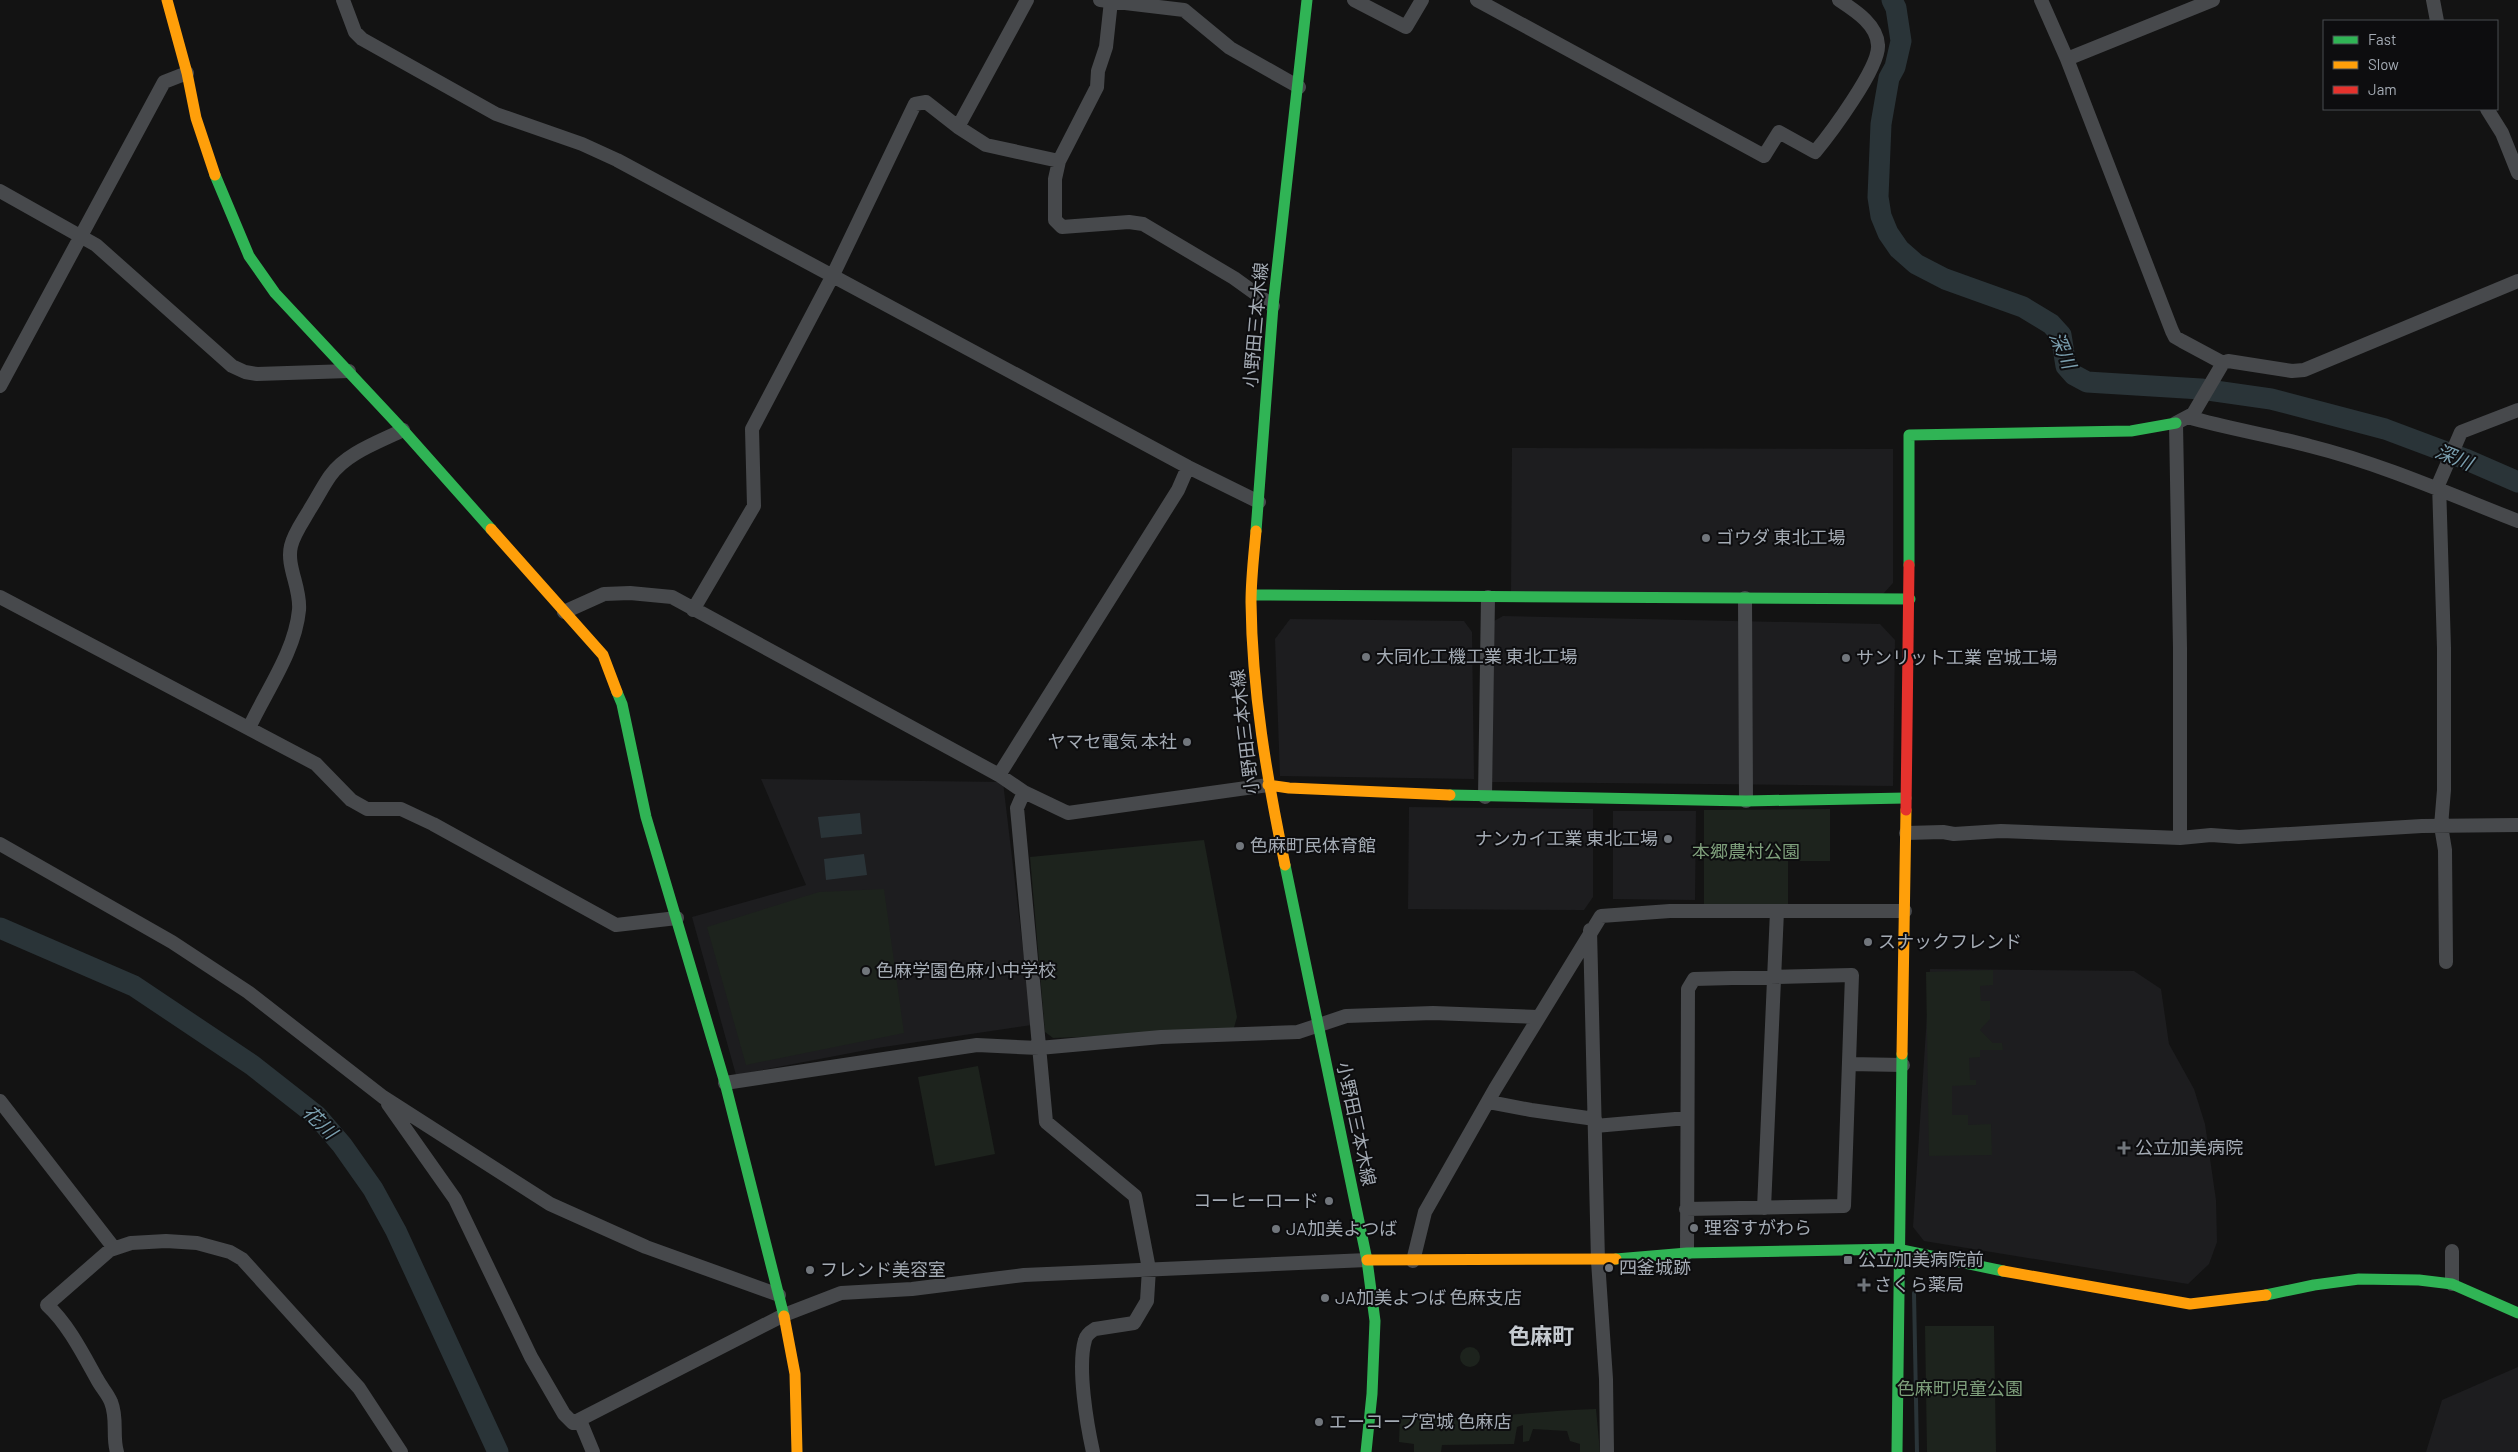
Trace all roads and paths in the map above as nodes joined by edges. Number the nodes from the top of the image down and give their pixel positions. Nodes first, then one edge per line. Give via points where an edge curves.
1 (167, 0) edge
2 (343, 0) edge
3 (1027, 0) edge
4 (1308, 0) edge
5 (1354, 0) edge
6 (1422, 0) edge
7 (1477, 0) edge
8 (1839, 0) edge
9 (2041, 0) edge
10 (2213, 0) edge
11 (2433, 0) edge
12 (1106, 1) edge
13 (2437, 20) edge
14 (2067, 59) junction
15 (187, 73) junction
16 (1299, 86) junction
17 (2489, 110) edge
18 (958, 127) junction
19 (1058, 161) junction
20 (2518, 173) edge
21 (0, 191) edge
22 (82, 235) junction
23 (832, 277) junction
24 (2518, 281) edge
25 (1273, 306) junction
26 (2223, 363) junction
27 (349, 370) junction
28 (0, 386) edge
29 (2518, 410) edge
30 (2186, 418) junction
31 (403, 430) junction
32 (1188, 467) junction
33 (2440, 485) junction
34 (1259, 502) junction
35 (2518, 521) edge
36 (1252, 595) junction
37 (0, 597) edge
38 (1488, 597) junction
39 (1745, 598) junction
40 (1910, 599) junction
41 (693, 610) junction
42 (564, 612) junction
43 (248, 728) junction
44 (999, 775) junction
45 (1268, 786) junction
46 (1024, 792) junction
47 (1485, 798) junction
48 (1906, 798) junction
49 (1746, 801) junction
50 (2518, 825) edge
51 (2441, 826) junction
52 (1906, 833) junction
53 (2180, 838) junction
54 (0, 844) edge
55 (1777, 911) junction
56 (1904, 911) junction
57 (677, 918) junction
58 (1590, 930) junction
59 (2446, 962) dead end
60 (1774, 976) junction
61 (1538, 1018) junction
62 (1318, 1024) junction
63 (1039, 1048) junction
64 (1849, 1064) junction
65 (1903, 1065) junction
66 (725, 1083) junction
67 (383, 1097) junction
68 (0, 1101) edge
69 (1489, 1102) junction
70 (1687, 1118) junction
71 (1595, 1122) junction
72 (1764, 1208) junction
73 (1686, 1209) junction
74 (114, 1248) junction
75 (1897, 1249) junction
76 (2452, 1251) dead end
77 (1687, 1253) junction
78 (1367, 1260) junction
79 (1413, 1261) junction
80 (1598, 1261) junction
81 (1149, 1269) junction
82 (2452, 1284) junction
83 (779, 1295) junction
84 (2518, 1313) edge
85 (784, 1315) junction
86 (573, 1422) junction
87 (114, 1450) edge
88 (402, 1452) edge
89 (593, 1452) edge
90 (797, 1452) edge
91 (1094, 1452) edge
92 (1366, 1452) edge
93 (1607, 1452) edge
94 (1897, 1452) edge

1 - 15 street
2 - 23 street via 355,32 396,58 496,114 582,144 617,160
3 - 18 street
4 - 16 street, 小野田三本木線
5 - 6 street via 1406,27
7 - 8 street via 1764,156 1779,132 1815,152 1868,74 1879,45 1875,33 1857,12
9 - 14 street
10 - 14 street
11 - 13 street
12 - 16 street via 1184,10 1230,48
12 - 19 street via 1106,47 1098,71 1097,87
14 - 26 street via 2175,337
15 - 22 street via 164,82
15 - 27 street via 196,118 249,256 275,293
16 - 25 street, 小野田三本木線
17 - 20 street
18 - 19 street via 986,145
18 - 23 street via 926,102 915,104
19 - 25 street via 1055,220 1062,227 1129,222 1144,224 1234,278
21 - 22 street
22 - 27 street via 232,366 257,374
22 - 28 street
23 - 32 street
23 - 41 street via 752,429 754,506
24 - 26 street via 2304,370
25 - 34 street, 小野田三本木線
26 - 30 street
27 - 31 street
29 - 33 street via 2461,432
30 - 33 street via 2311,446
30 - 40 street via 2131,431 1908,435
30 - 53 street via 2180,648
31 - 42 street
31 - 43 street via 339,466 330,475 302,522 291,546 290,557 299,610 294,633
32 - 34 street
32 - 44 street via 1178,490
33 - 35 street
33 - 51 street via 2444,648
34 - 36 street, 小野田三本木線
36 - 38 street
36 - 45 street, 小野田三本木線 via 1256,698
37 - 43 street
38 - 39 street
38 - 47 street
39 - 40 street
39 - 49 street
40 - 48 street
41 - 42 street via 665,595 614,593 594,597
41 - 44 street
42 - 57 street via 603,655 622,704 646,817
43 - 57 street via 316,764 351,800 367,809 401,809 612,923
44 - 46 street
45 - 46 street via 1068,813
45 - 47 street
45 - 62 street, 小野田三本木線
46 - 63 street via 1017,808
47 - 49 street
48 - 49 street
48 - 52 street
50 - 51 street
51 - 53 street
51 - 59 street via 2445,850
52 - 53 street via 2001,831
52 - 56 street
54 - 67 street via 172,942 240,987
55 - 56 street
55 - 58 street via 1670,911 1601,916
55 - 60 street
56 - 65 street
57 - 66 street
58 - 61 street
58 - 71 street
60 - 64 street via 1852,975
60 - 70 street via 1694,980 1688,989
60 - 72 street
61 - 62 street via 1404,1013 1342,1016
61 - 69 street
62 - 63 street via 1298,1032 1161,1036
62 - 78 street, 小野田三本木線
63 - 66 street via 977,1045
63 - 81 street via 1046,1122 1135,1196
64 - 65 street
64 - 72 street via 1844,1206
65 - 75 street
66 - 83 street
67 - 83 street via 550,1204 646,1247
67 - 86 street via 455,1198 531,1357 564,1414
68 - 74 street
69 - 71 street
69 - 79 street via 1425,1212
70 - 71 street
70 - 73 street
71 - 80 street
72 - 73 street
73 - 77 street
74 - 87 street via 46,1304 79,1347 112,1402 117,1427
74 - 88 street via 146,1241 189,1242 214,1246 242,1259 359,1388
75 - 77 street
75 - 82 street via 2032,1277 2190,1304 2253,1298 2359,1279
75 - 94 street
76 - 82 street
77 - 80 street
78 - 79 street
78 - 81 street
78 - 92 street, 小野田三本木線 via 1375,1321
79 - 80 street
80 - 93 street
81 - 85 street via 1024,1275 912,1289 841,1293
81 - 91 street via 1147,1301 1134,1323 1095,1329 1084,1341 1085,1398
82 - 84 street
83 - 85 street
85 - 86 street
85 - 90 street via 795,1374
86 - 89 street via 581,1423

